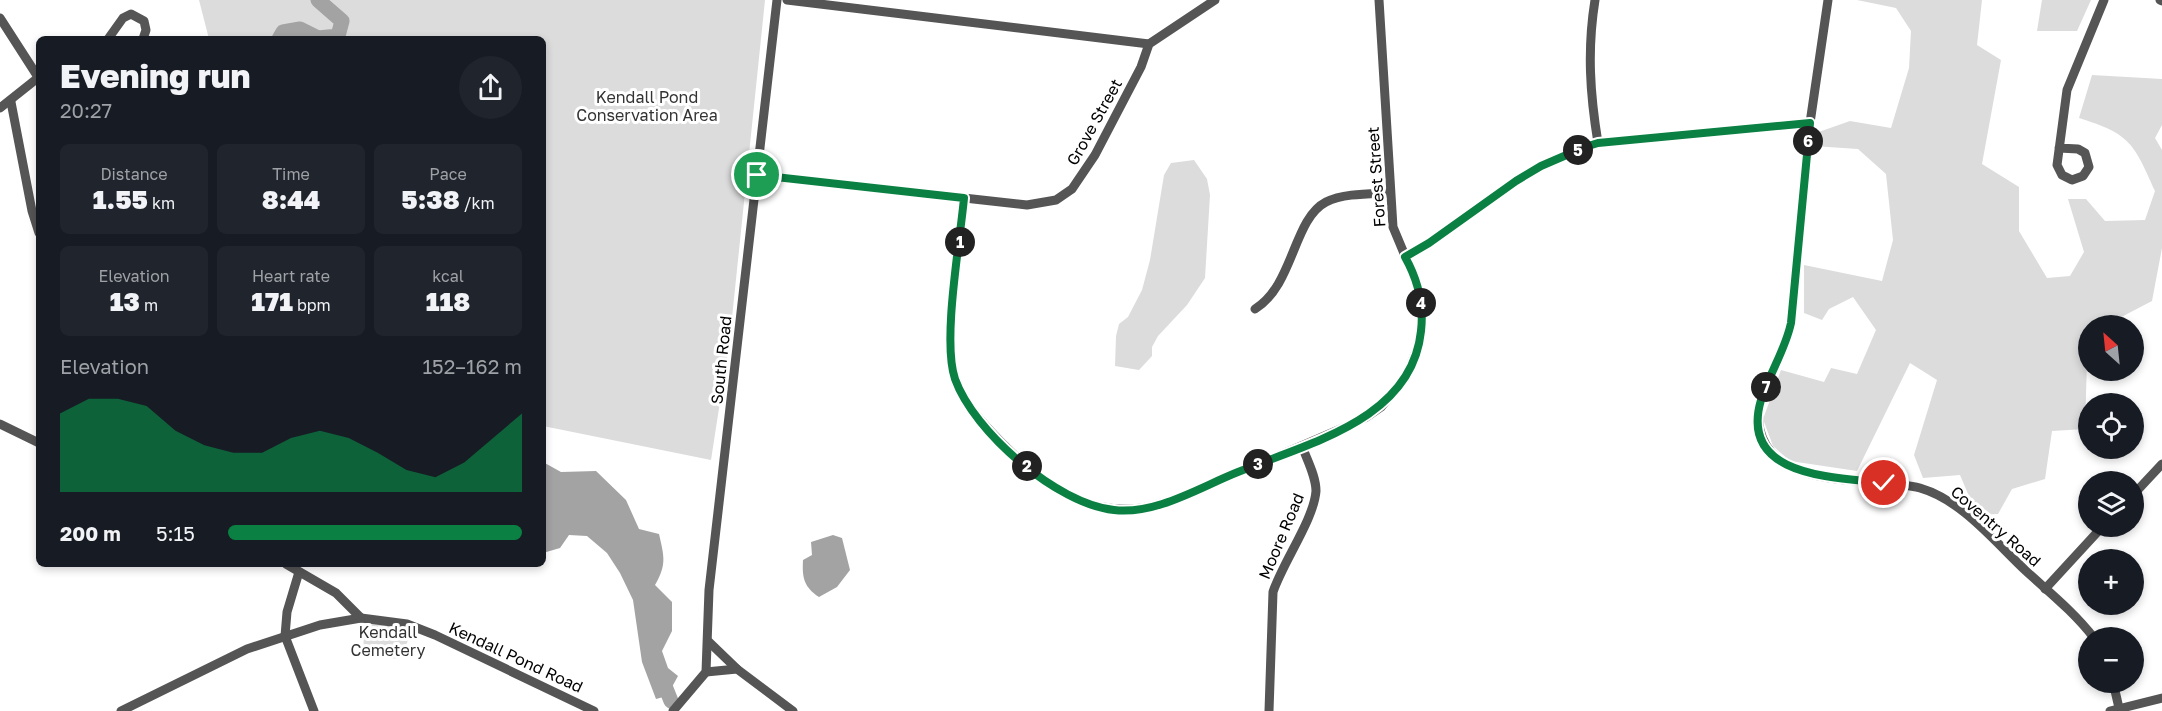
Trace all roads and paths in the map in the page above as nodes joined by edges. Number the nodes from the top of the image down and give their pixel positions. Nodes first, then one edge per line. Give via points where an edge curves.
1 (777, 0) edge
2 (787, 0) edge
3 (1215, 0) edge
4 (1379, 0) edge
5 (1594, 0) edge
6 (1828, 0) edge
7 (2104, 0) edge
8 (0, 18) edge
9 (110, 36) edge
10 (144, 36) edge
11 (1149, 44) junction
12 (36, 72) edge
13 (36, 80) edge
14 (11, 102) junction
15 (0, 108) edge
16 (1810, 123) junction
17 (1598, 143) junction
18 (2060, 148) dead end
19 (757, 175) junction
20 (1390, 193) junction
21 (964, 198) junction
22 (36, 224) edge
23 (1405, 257) junction
24 (1256, 309) dead end
25 (0, 424) edge
26 (36, 442) edge
27 (1302, 446) junction
28 (2162, 464) edge
29 (2144, 483) edge
30 (2093, 537) edge
31 (291, 567) edge
32 (299, 572) junction
33 (2045, 589) junction
34 (361, 618) junction
35 (2083, 627) edge
36 (285, 636) junction
37 (710, 642) junction
38 (737, 669) junction
39 (706, 672) junction
40 (2113, 693) edge
41 (2162, 698) edge
42 (2115, 710) edge
43 (121, 711) edge
44 (314, 711) edge
45 (594, 711) edge
46 (673, 711) edge
47 (793, 711) edge
48 (1269, 711) edge

1 - 19 street, South Road
2 - 11 street
3 - 11 street
4 - 20 street, Forest Street
5 - 17 street via 1588,75
6 - 16 street, Coventry Road
7 - 18 street via 2070,81
8 - 12 street
9 - 10 street via 123,18 132,14 144,21
11 - 21 street, Grove Street via 1095,155 1072,189 1056,200 1037,205
13 - 14 street
14 - 15 street
14 - 22 street
16 - 17 street
16 - 33 street, Coventry Road via 1791,323 1758,411 1765,445 1783,464 1798,471 1914,487 1939,496 1961,511
17 - 23 street via 1524,176
19 - 21 street, Grove Street
19 - 37 street, South Road via 711,570
20 - 23 street, Forest Street via 1394,227
20 - 24 street via 1331,200 1314,211 1275,292
21 - 27 street, Forest Street via 951,337 954,377 986,427 1044,481 1097,507 1136,509 1174,499
23 - 27 street, Forest Street via 1416,282 1422,321 1420,341 1406,377 1388,400 1365,418
25 - 26 street
27 - 48 street, Moore Road via 1316,491 1273,592
28 - 29 street
30 - 33 street
31 - 32 street
32 - 34 street via 346,601
32 - 36 street via 287,612
33 - 35 street, Coventry Road
34 - 36 street, Kendall Pond Road
34 - 45 street, Kendall Pond Road via 407,624 435,635
36 - 43 street, Kendall Pond Road via 228,657
36 - 44 street
37 - 38 street
37 - 39 street, South Road
38 - 39 street
38 - 47 street
39 - 46 street
40 - 42 street
41 - 42 street

